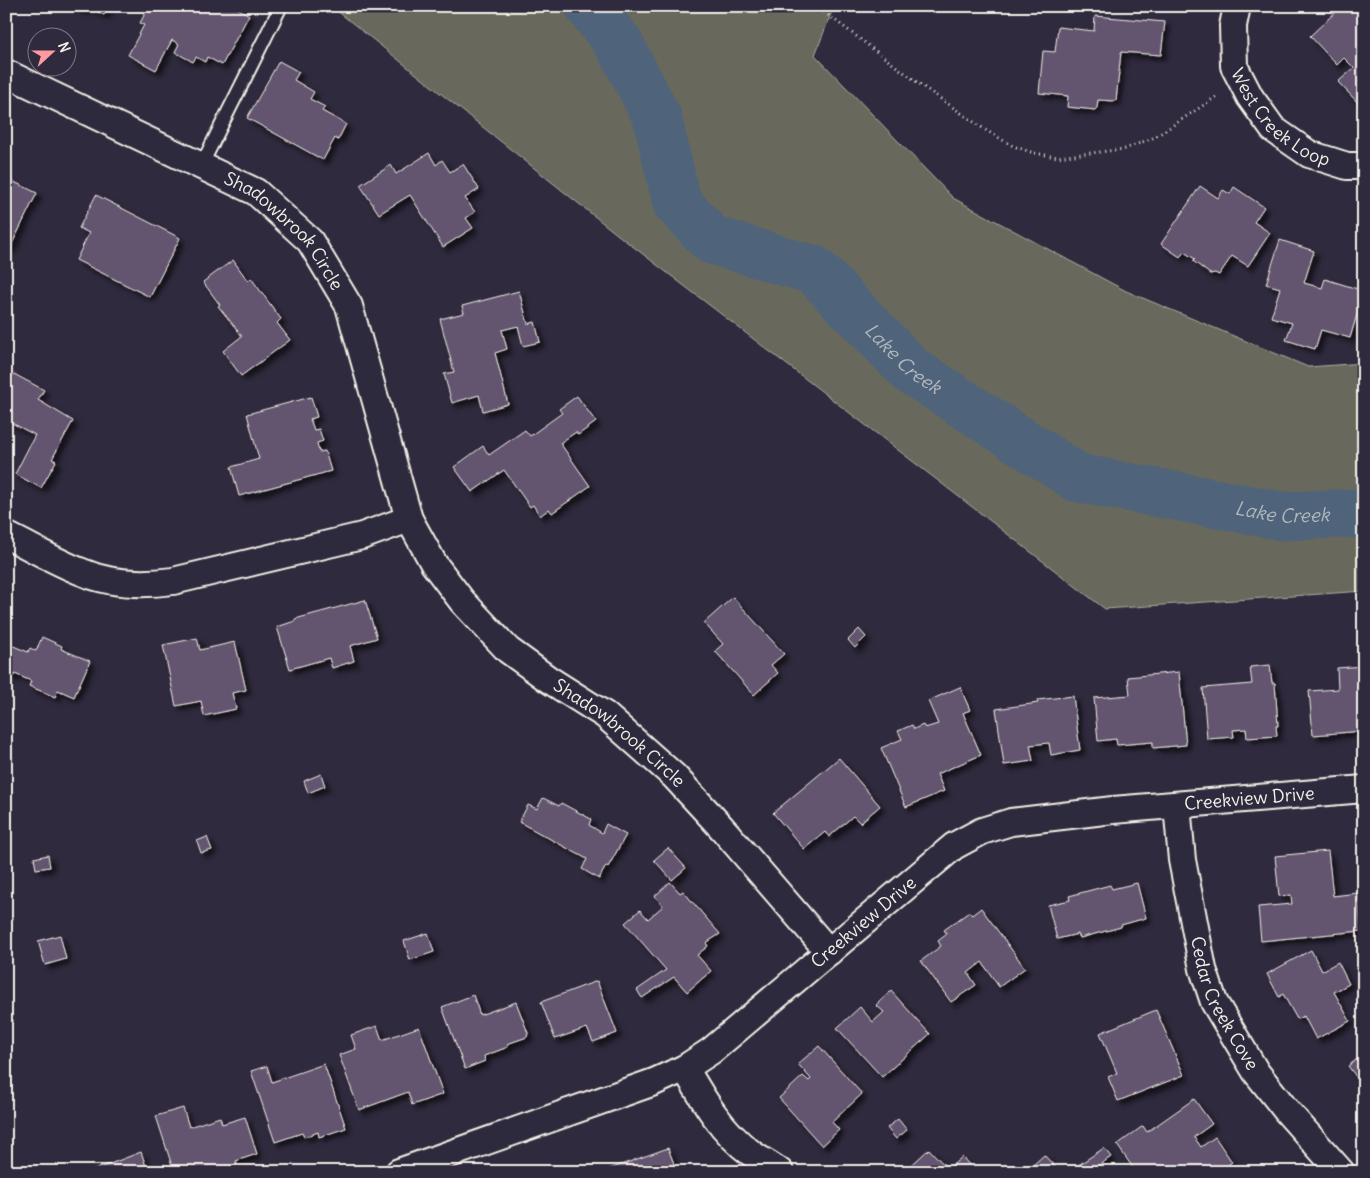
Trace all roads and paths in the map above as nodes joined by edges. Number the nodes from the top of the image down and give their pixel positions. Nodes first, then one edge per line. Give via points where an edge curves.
1 (281, 6) edge
2 (816, 6) edge
3 (1237, 6) edge
4 (6, 73) edge
5 (1242, 80) junction
6 (201, 166) junction
7 (1364, 166) edge
8 (409, 519) junction
9 (6, 535) edge
10 (1364, 789) edge
11 (1177, 805) junction
12 (829, 952) junction
13 (685, 1068) junction
14 (400, 1172) edge
15 (780, 1172) edge
16 (1341, 1172) edge

1 - 6 lane
2 - 5 path via 987,131 1013,146 1057,157 1125,149 1155,137
3 - 5 street, West Creek Loop via 1233,26 1234,66
4 - 6 street, Shadowbrook Circle
5 - 7 street, West Creek Loop via 1273,128 1309,154 1346,166
6 - 8 street, Shadowbrook Circle via 256,192 310,241 349,306
8 - 9 street via 362,536 154,583 100,578
8 - 12 street, Shadowbrook Circle via 434,564 462,602 508,650 605,715 674,776
10 - 11 street, Creekview Drive
11 - 12 street, Creekview Drive via 1011,822 982,831 954,846
11 - 16 street, Cedar Creek Cove via 1182,860 1203,969 1214,1002 1256,1072
12 - 13 street, Creekview Drive via 711,1051
13 - 14 street, Creekview Drive via 654,1082
13 - 15 street via 726,1130 750,1152

